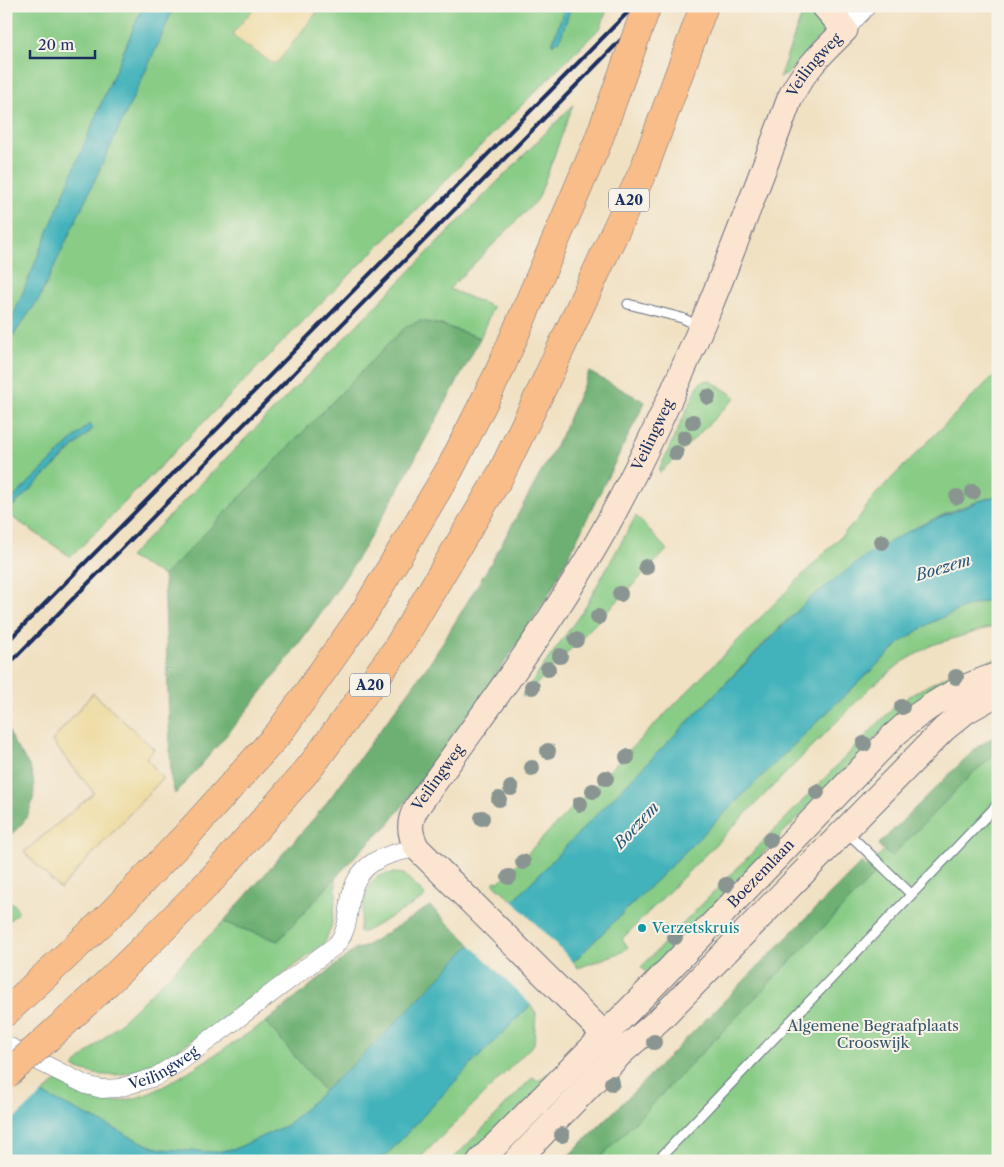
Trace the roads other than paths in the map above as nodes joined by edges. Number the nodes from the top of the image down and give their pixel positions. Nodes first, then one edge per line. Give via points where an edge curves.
1 (647, 6) edge
2 (704, 6) edge
3 (824, 6) edge
4 (867, 6) edge
5 (845, 30) junction
6 (628, 304) dead end
7 (701, 327) junction
8 (998, 675) edge
9 (998, 693) edge
10 (998, 804) edge
11 (845, 830) junction
12 (417, 848) junction
13 (912, 894) junction
14 (6, 1012) edge
15 (605, 1034) junction
16 (6, 1045) edge
17 (622, 1052) junction
18 (6, 1075) edge
19 (480, 1161) edge
20 (516, 1161) edge
21 (657, 1161) edge

1 - 14 highway, bridge via 597,144 498,374 450,469 365,611 279,733 109,916
2 - 18 highway, A20, bridge via 644,169 502,474 396,650 311,766 212,878 56,1031
3 - 5 main road
4 - 5 street, Veilingweg
5 - 7 main road, Veilingweg via 811,64 796,86
6 - 7 lane via 682,318
7 - 12 main road, Veilingweg via 651,438 576,578 413,814 411,834
8 - 15 main road, Boezemlaan via 946,696 893,736
9 - 11 main road, Boezemlaan via 966,711 944,729
10 - 13 lane
11 - 13 lane
11 - 17 main road, Boezemlaan via 660,1019
12 - 15 main road, Veilingweg
12 - 16 street, Veilingweg via 386,855 361,874 352,889 345,931 336,945 156,1077 119,1088 102,1089 86,1085
13 - 21 lane
15 - 17 main road, Veilingweg
15 - 19 main road, Boezemlaan
17 - 20 main road, Boezemlaan

